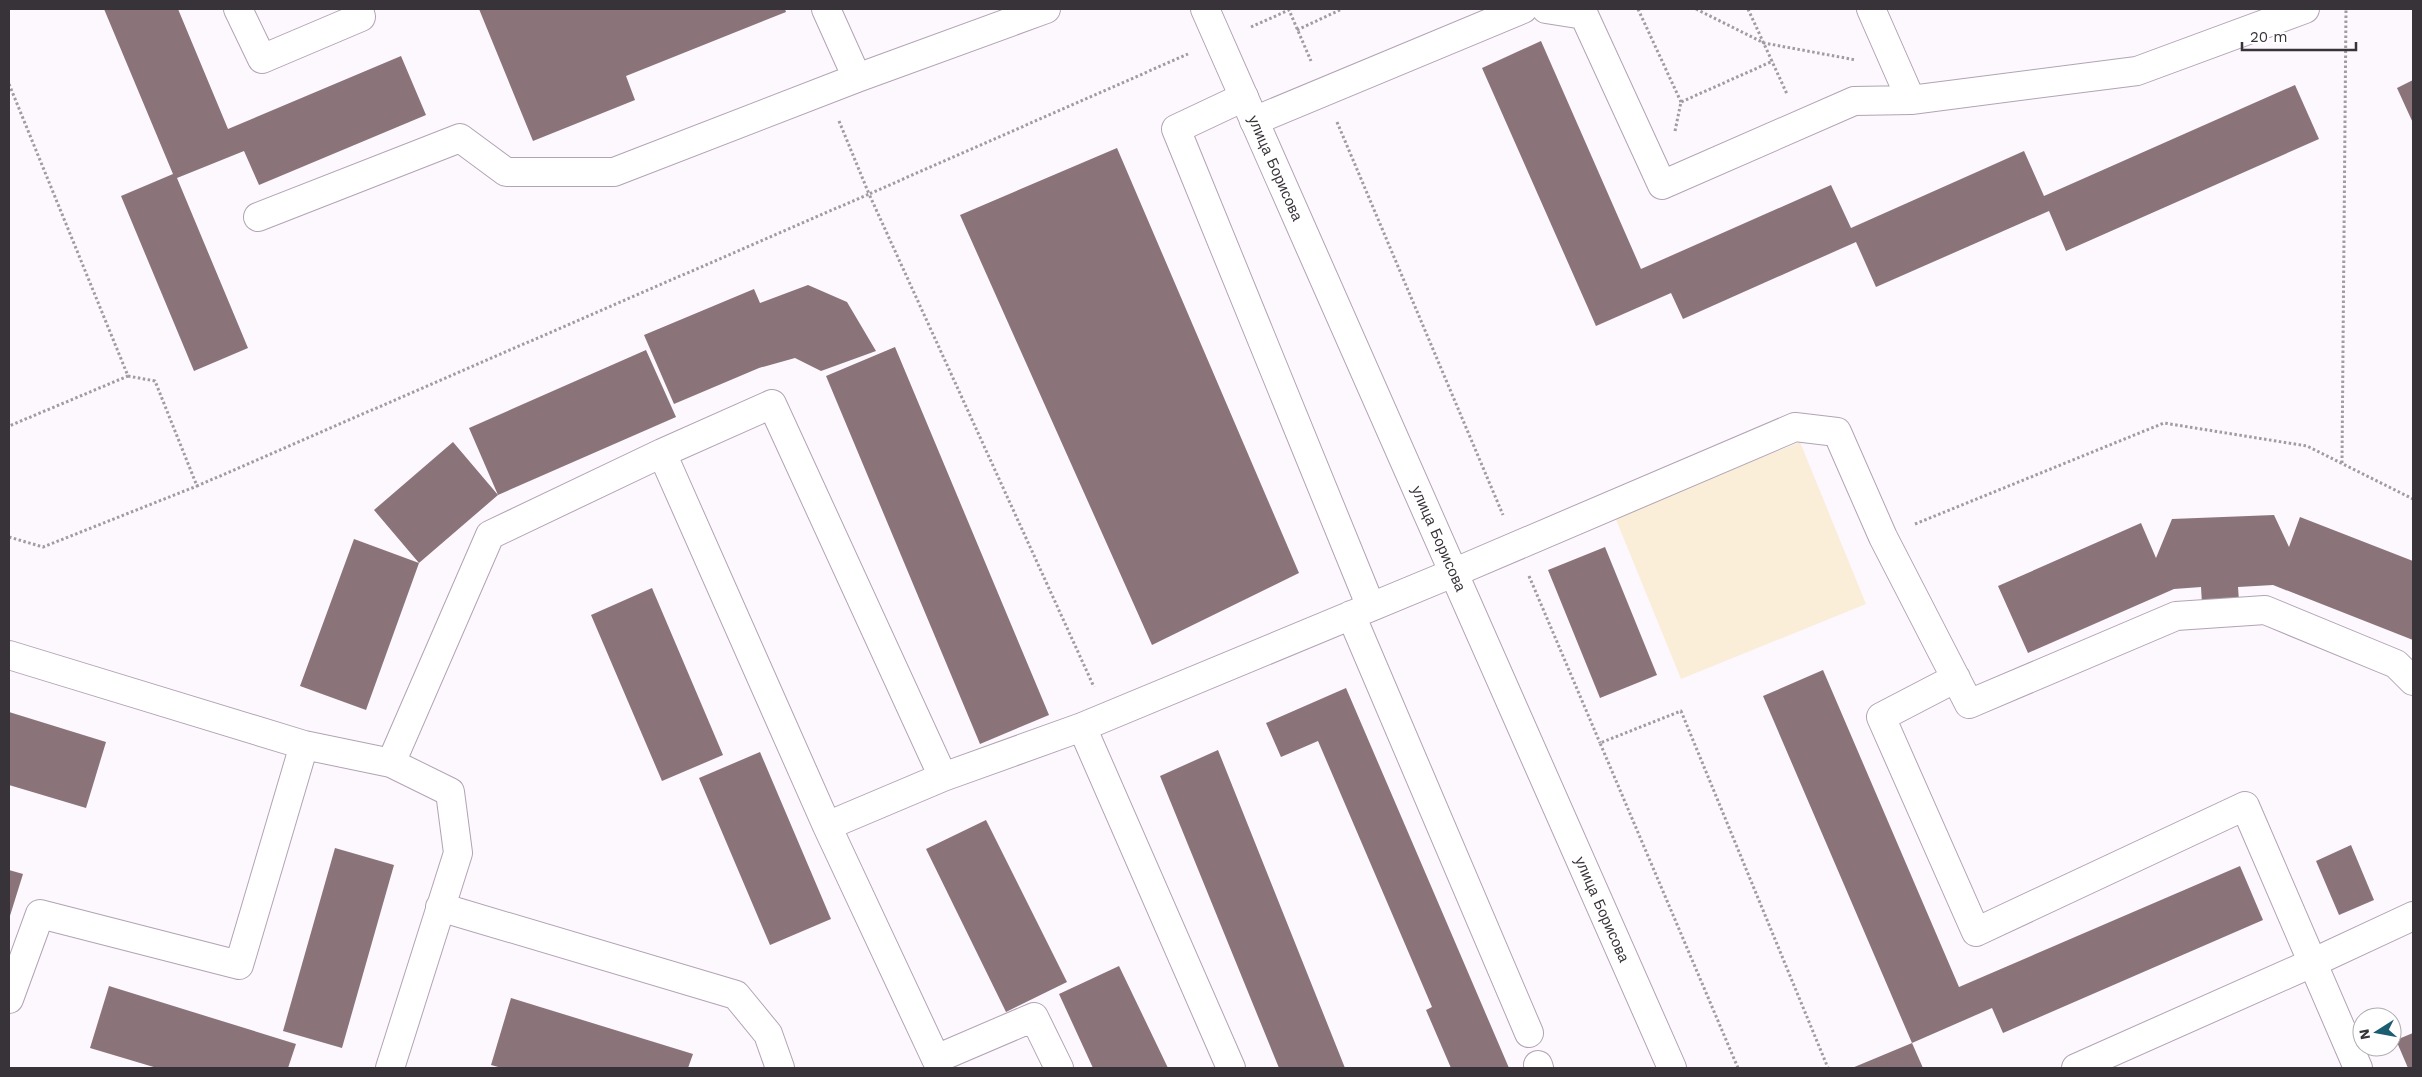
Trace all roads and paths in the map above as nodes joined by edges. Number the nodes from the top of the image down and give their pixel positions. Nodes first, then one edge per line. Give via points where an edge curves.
1 (238, 9) edge
2 (359, 9) edge
3 (826, 9) edge
4 (1046, 9) edge
5 (1205, 9) edge
6 (1342, 9) edge
7 (1523, 9) edge
8 (1546, 9) edge
9 (1638, 9) edge
10 (1696, 9) edge
11 (1748, 9) edge
12 (1870, 9) edge
13 (2306, 9) edge
14 (2346, 9) edge
15 (1251, 28) dead end
16 (1297, 30) junction
17 (1764, 43) junction
18 (1191, 53) dead end
19 (1773, 61) junction
20 (1896, 67) junction
21 (857, 78) junction
22 (9, 84) edge
23 (826, 90) junction
24 (1324, 91) junction
25 (1911, 100) junction
26 (1681, 102) junction
27 (1249, 109) junction
28 (1801, 124) junction
29 (1662, 185) junction
30 (869, 194) junction
31 (258, 217) dead end
32 (128, 376) junction
33 (9, 426) edge
34 (662, 453) junction
35 (2342, 463) junction
36 (197, 486) junction
37 (2413, 499) edge
38 (9, 537) edge
39 (1883, 537) junction
40 (1516, 546) junction
41 (1453, 573) junction
42 (1361, 611) junction
43 (9, 655) edge
44 (1956, 678) junction
45 (2413, 681) edge
46 (1108, 716) junction
47 (1082, 727) junction
48 (1600, 743) junction
49 (304, 745) junction
50 (391, 764) junction
51 (943, 777) junction
52 (827, 826) junction
53 (440, 907) junction
54 (2413, 916) edge
55 (2312, 963) junction
56 (9, 999) edge
57 (1529, 1033) dead end
58 (390, 1068) edge
59 (780, 1068) edge
60 (1059, 1068) edge
61 (1231, 1068) edge
62 (1672, 1068) edge
63 (1738, 1068) edge
64 (1828, 1068) edge
65 (2076, 1068) edge
66 (2358, 1068) edge

1 - 2 main road via 262,59 361,17
3 - 21 main road
4 - 21 main road
5 - 27 main road, улица Борисова
6 - 16 path
7 - 24 main road
8 - 29 main road via 1584,15
9 - 26 path
10 - 17 path
11 - 17 path
12 - 20 main road
13 - 25 main road via 2137,71
14 - 35 path
15 - 16 path via 1289,10
16 - 24 path
17 - 19 path
17 - 20 path
18 - 30 path
19 - 26 path
19 - 28 path
20 - 25 main road
21 - 23 main road
22 - 32 path
23 - 30 path
23 - 31 main road via 614,172 506,172 460,138
24 - 27 main road
24 - 40 path
25 - 28 main road via 1854,101
26 - 29 path
27 - 41 main road, улица Борисова
27 - 42 main road via 1176,129
28 - 29 main road
30 - 36 path
30 - 46 path
32 - 33 path
32 - 36 path via 154,381
34 - 50 main road via 490,535
34 - 51 main road via 772,404
34 - 52 main road
35 - 37 path
35 - 39 path via 2307,446 2164,423
36 - 38 path via 43,547
39 - 40 main road via 1837,432 1795,427
39 - 44 main road
40 - 41 main road
40 - 48 path
41 - 42 main road
41 - 62 main road, улица Борисова
42 - 46 main road
42 - 57 main road
43 - 49 main road
44 - 45 main road via 1969,704 2176,616 2265,610 2396,664
44 - 55 main road via 1881,717 1976,932 2245,806
46 - 47 main road
47 - 51 main road
47 - 61 main road
48 - 63 path
48 - 64 path via 1681,711
49 - 50 main road
49 - 56 main road via 239,965 40,914
50 - 53 main road via 450,792 458,852
51 - 52 main road
52 - 60 main road via 936,1059 1034,1017
53 - 58 main road
53 - 59 main road via 736,995 768,1034
54 - 55 main road
55 - 65 main road
55 - 66 main road

